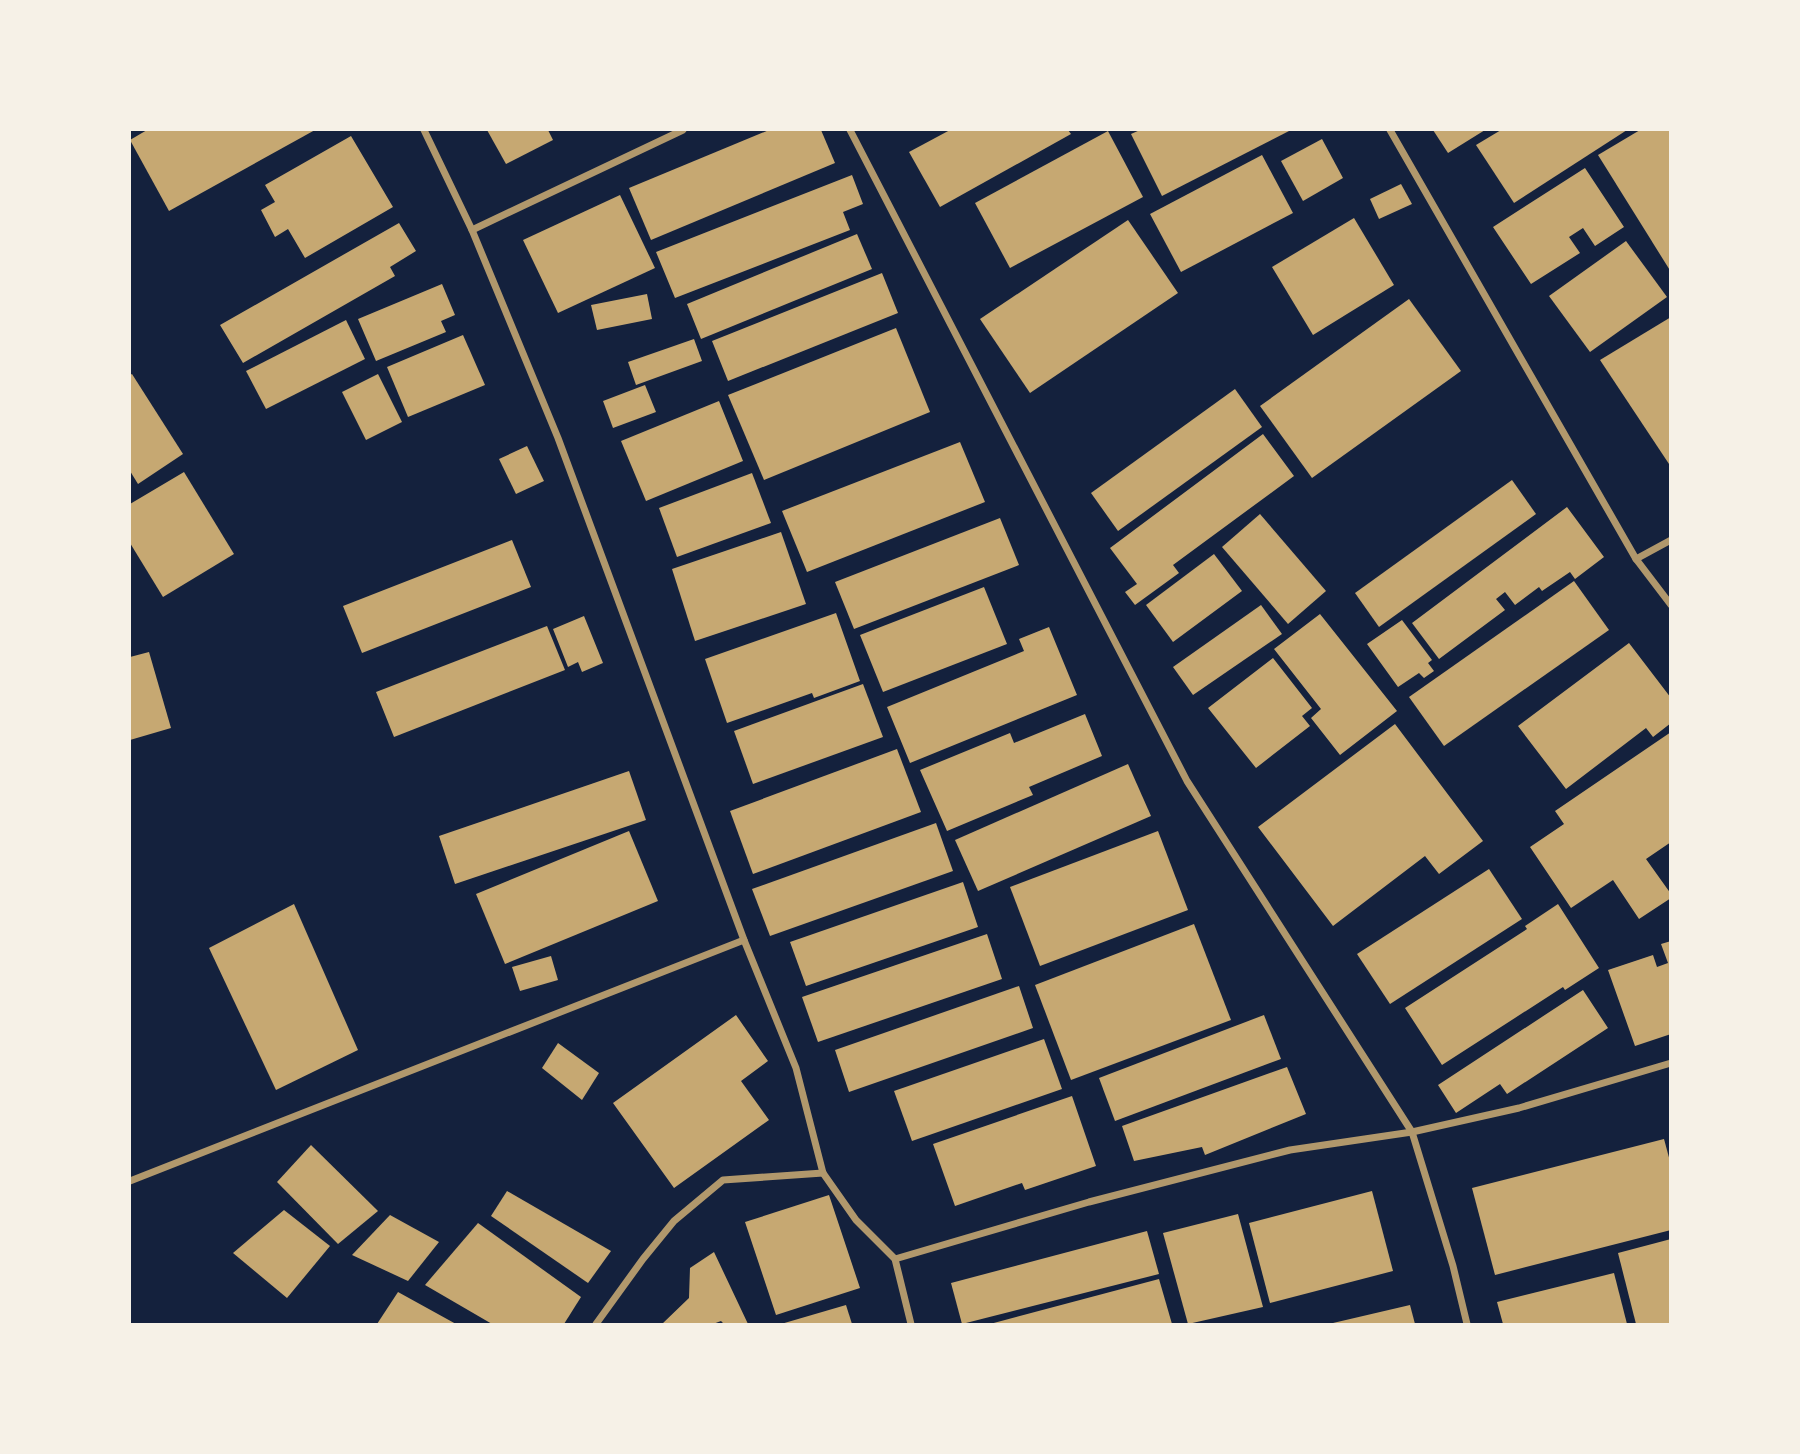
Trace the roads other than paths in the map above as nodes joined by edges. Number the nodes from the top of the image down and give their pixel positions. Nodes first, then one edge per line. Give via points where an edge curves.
1 (424, 130) edge
2 (683, 130) edge
3 (850, 130) edge
4 (1390, 130) edge
5 (472, 230) junction
6 (1671, 540) edge
7 (1636, 559) junction
8 (1671, 605) edge
9 (744, 940) junction
10 (1671, 1063) edge
11 (1412, 1132) junction
12 (823, 1173) junction
13 (130, 1181) edge
14 (895, 1259) junction
15 (596, 1325) edge
16 (911, 1325) edge
17 (1467, 1325) edge

1 - 5 street
2 - 5 street
3 - 11 street via 1186,781
4 - 7 street
5 - 9 street via 558,438
6 - 7 street
7 - 8 street
9 - 12 street via 796,1068
9 - 13 street
10 - 11 street via 1519,1108
11 - 14 street via 1290,1150
11 - 17 street
12 - 14 street via 856,1220
12 - 15 street via 723,1180 674,1221
14 - 16 street

